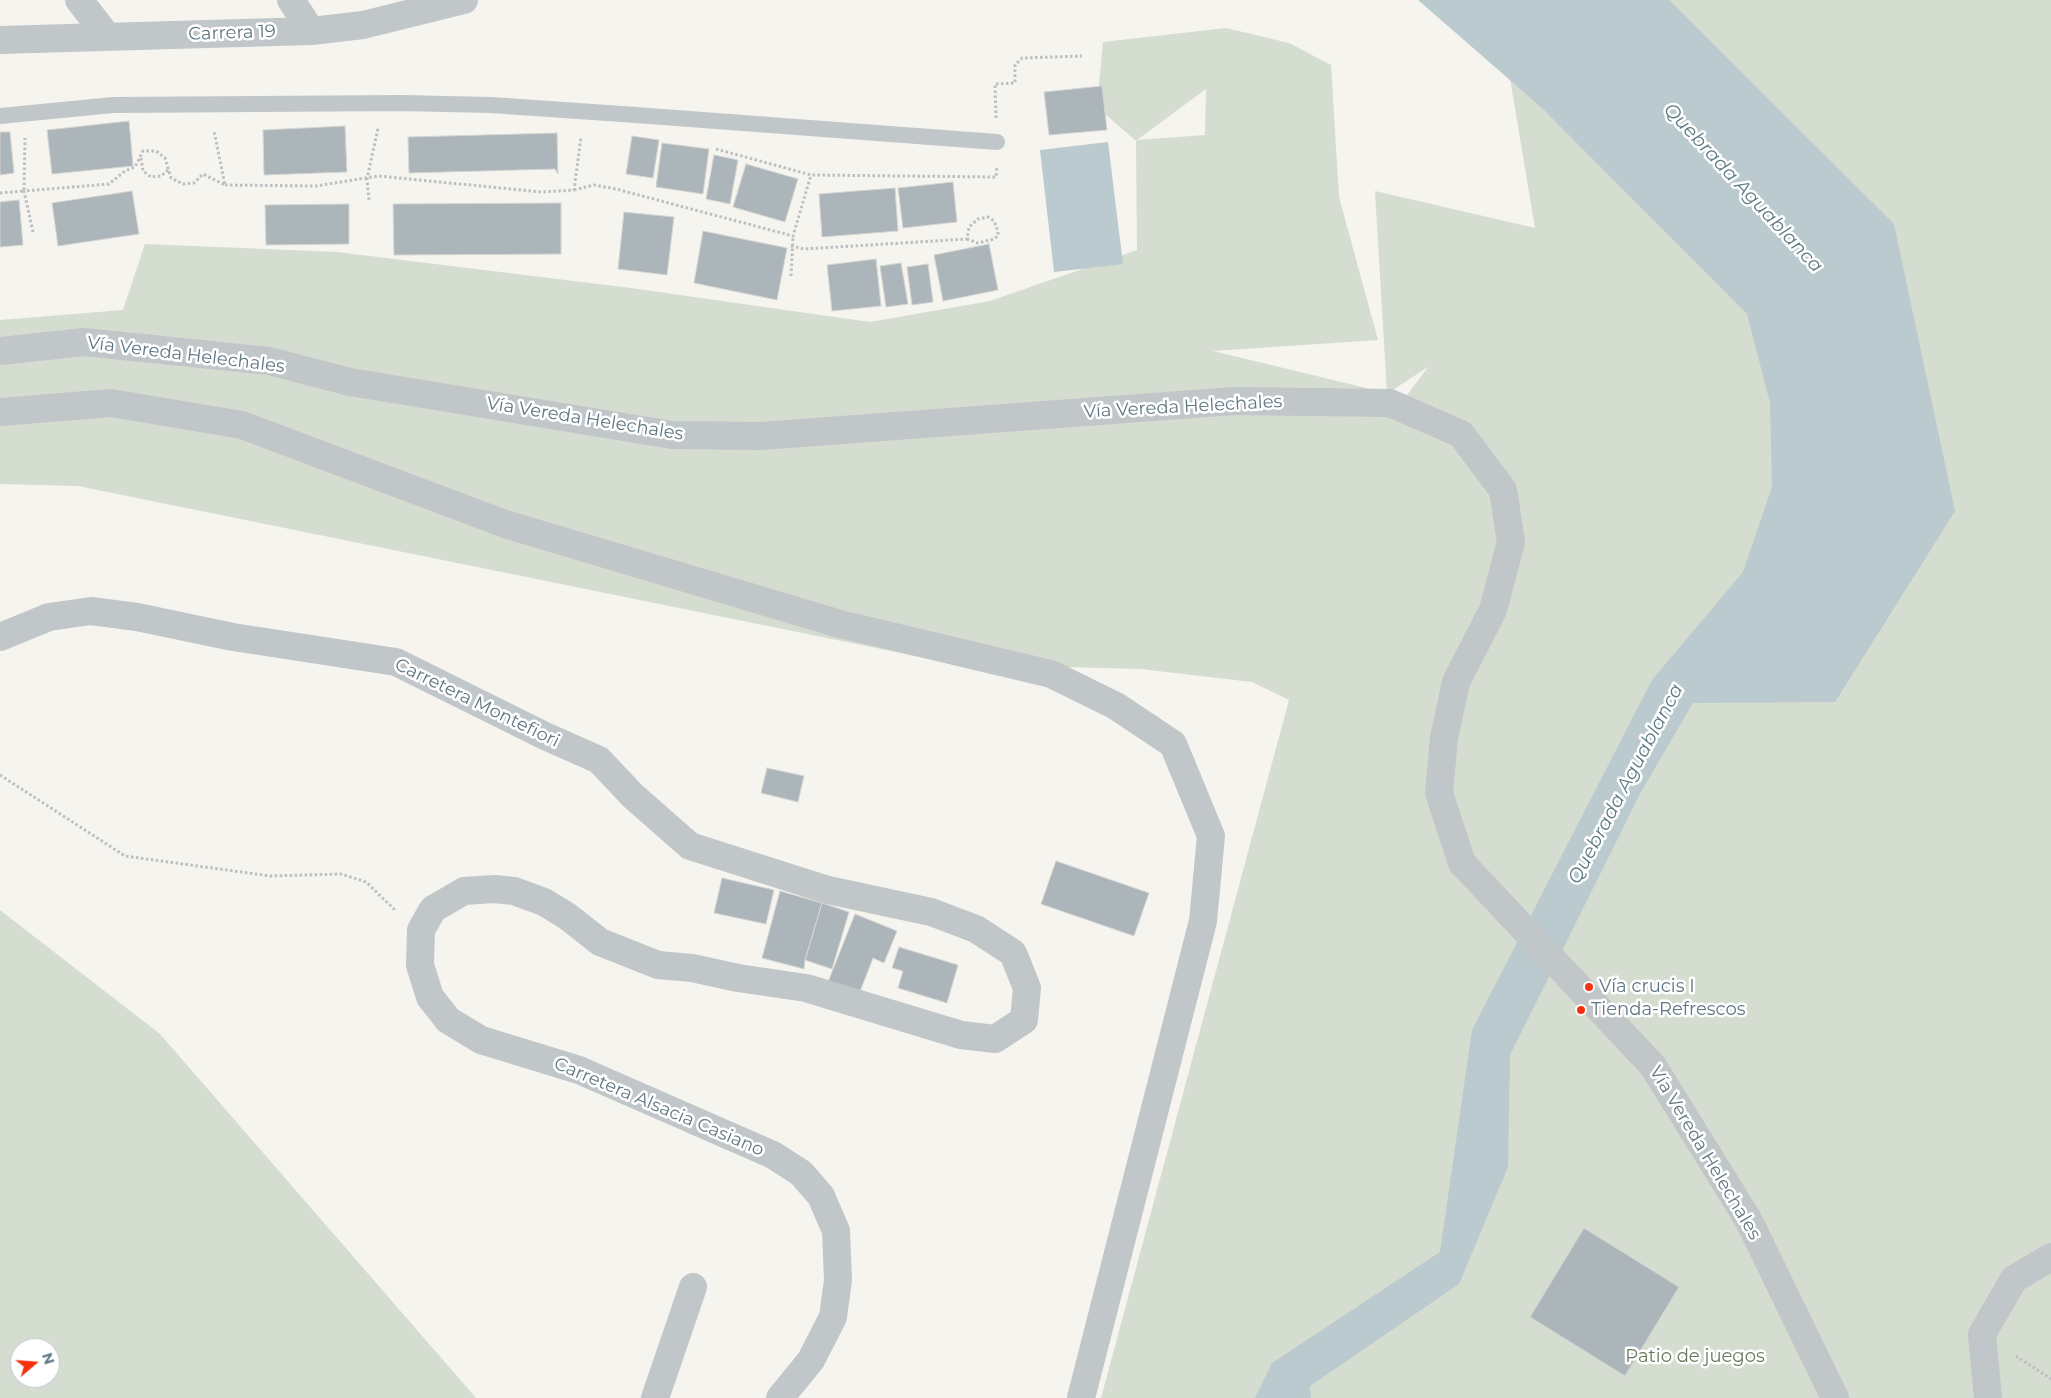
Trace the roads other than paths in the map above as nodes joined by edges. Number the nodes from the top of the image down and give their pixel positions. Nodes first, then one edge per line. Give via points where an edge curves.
1 (79, 0) edge
2 (291, 0) edge
3 (463, 1) edge
4 (311, 31) junction
5 (107, 36) junction
6 (0, 40) edge
7 (0, 116) edge
8 (997, 142) dead end
9 (0, 350) edge
10 (0, 412) edge
11 (0, 636) edge
12 (828, 890) joint
13 (2051, 1257) edge
14 (693, 1287) dead end
15 (655, 1398) edge
16 (780, 1398) edge
17 (1081, 1398) edge
18 (1835, 1398) edge
19 (1988, 1398) edge

1 - 5 street
2 - 4 street
3 - 4 street, Carrera 19 via 363,25
4 - 5 street, Carrera 19
5 - 6 street, Carrera 19
7 - 8 lane via 113,105 455,104
9 - 18 street, Vía Vereda Helechales via 84,342 269,361 350,382 672,435 762,436 1234,401 1390,403 1461,434 1503,490 1511,542 1492,610 1456,682 1444,738 1439,793 1462,863 1653,1066 1749,1221
10 - 17 street via 111,402 242,424 505,524 840,624 1051,674 1116,706 1173,744 1211,836 1203,922
11 - 12 street, Carretera Montefiori via 49,618 91,611 137,616 233,637 396,662 599,760 633,796 690,846
12 - 16 street, Carretera Alsacia Casiano via 931,912 976,929 1013,953 1027,988 1024,1020 995,1038 961,1035 806,988 692,968 658,966 600,942 567,916 514,891 464,891 433,909 421,930 420,965 430,997 448,1020 480,1040 579,1070 773,1155 801,1173 821,1196 836,1231 838,1280 833,1317 811,1360
13 - 19 street via 2014,1279 1982,1334
14 - 15 street

